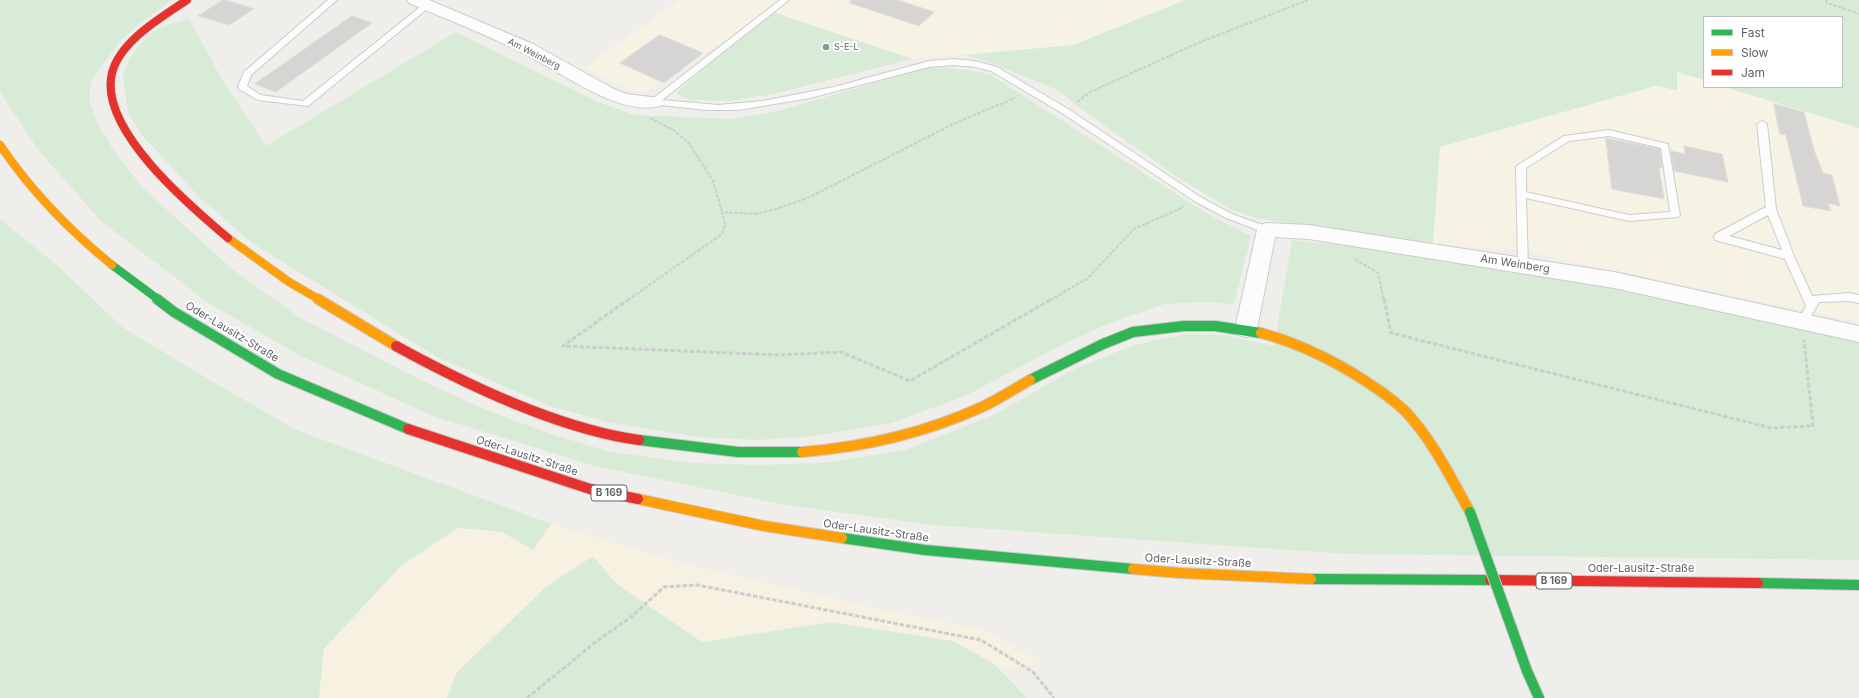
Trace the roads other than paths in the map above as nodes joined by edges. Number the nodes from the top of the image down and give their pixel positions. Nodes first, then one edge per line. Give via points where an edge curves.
1 (187, 0) edge
2 (333, 0) edge
3 (785, 0) edge
4 (422, 3) edge
5 (654, 102) junction
6 (1762, 124) dead end
7 (0, 145) edge
8 (1522, 194) junction
9 (1771, 209) junction
10 (1267, 230) junction
11 (1789, 256) junction
12 (1523, 266) junction
13 (1859, 299) edge
14 (1806, 314) junction
15 (1246, 330) junction
16 (1859, 334) edge
17 (1859, 585) edge
18 (1539, 698) edge

1 - 15 main road via 152,24 133,42 112,75 110,90 116,114 128,135 156,170 192,206 247,253 298,289 432,367 502,398 566,422 622,438 697,449 758,453 817,451 901,436 982,406 1069,359 1127,334 1182,325 1219,325
2 - 4 lane via 247,74 242,88 258,97 305,104
3 - 5 lane
4 - 5 street, Am Weinberg via 527,48 606,92 623,99
5 - 10 lane via 687,106 737,107 778,102 929,64 975,64 994,69 1032,90 1199,200 1229,216
6 - 9 lane
7 - 17 main road, Oder-Lausitz-Straße / B 169 via 17,171 87,246 174,312 278,374 419,434 590,489 764,526 924,550 1180,573 1319,579 1772,582
8 - 8 lane via 1521,167 1567,138 1609,133 1666,146 1675,215 1629,218
8 - 12 lane
9 - 11 lane
9 - 11 lane via 1720,237
10 - 12 street, Am Weinberg via 1309,232
10 - 15 street
11 - 14 lane
12 - 14 street, Am Weinberg
13 - 14 lane via 1816,298
14 - 16 street, Am Weinberg
15 - 18 main road, bridge via 1288,340 1318,352 1362,376 1404,410 1440,458 1470,512

